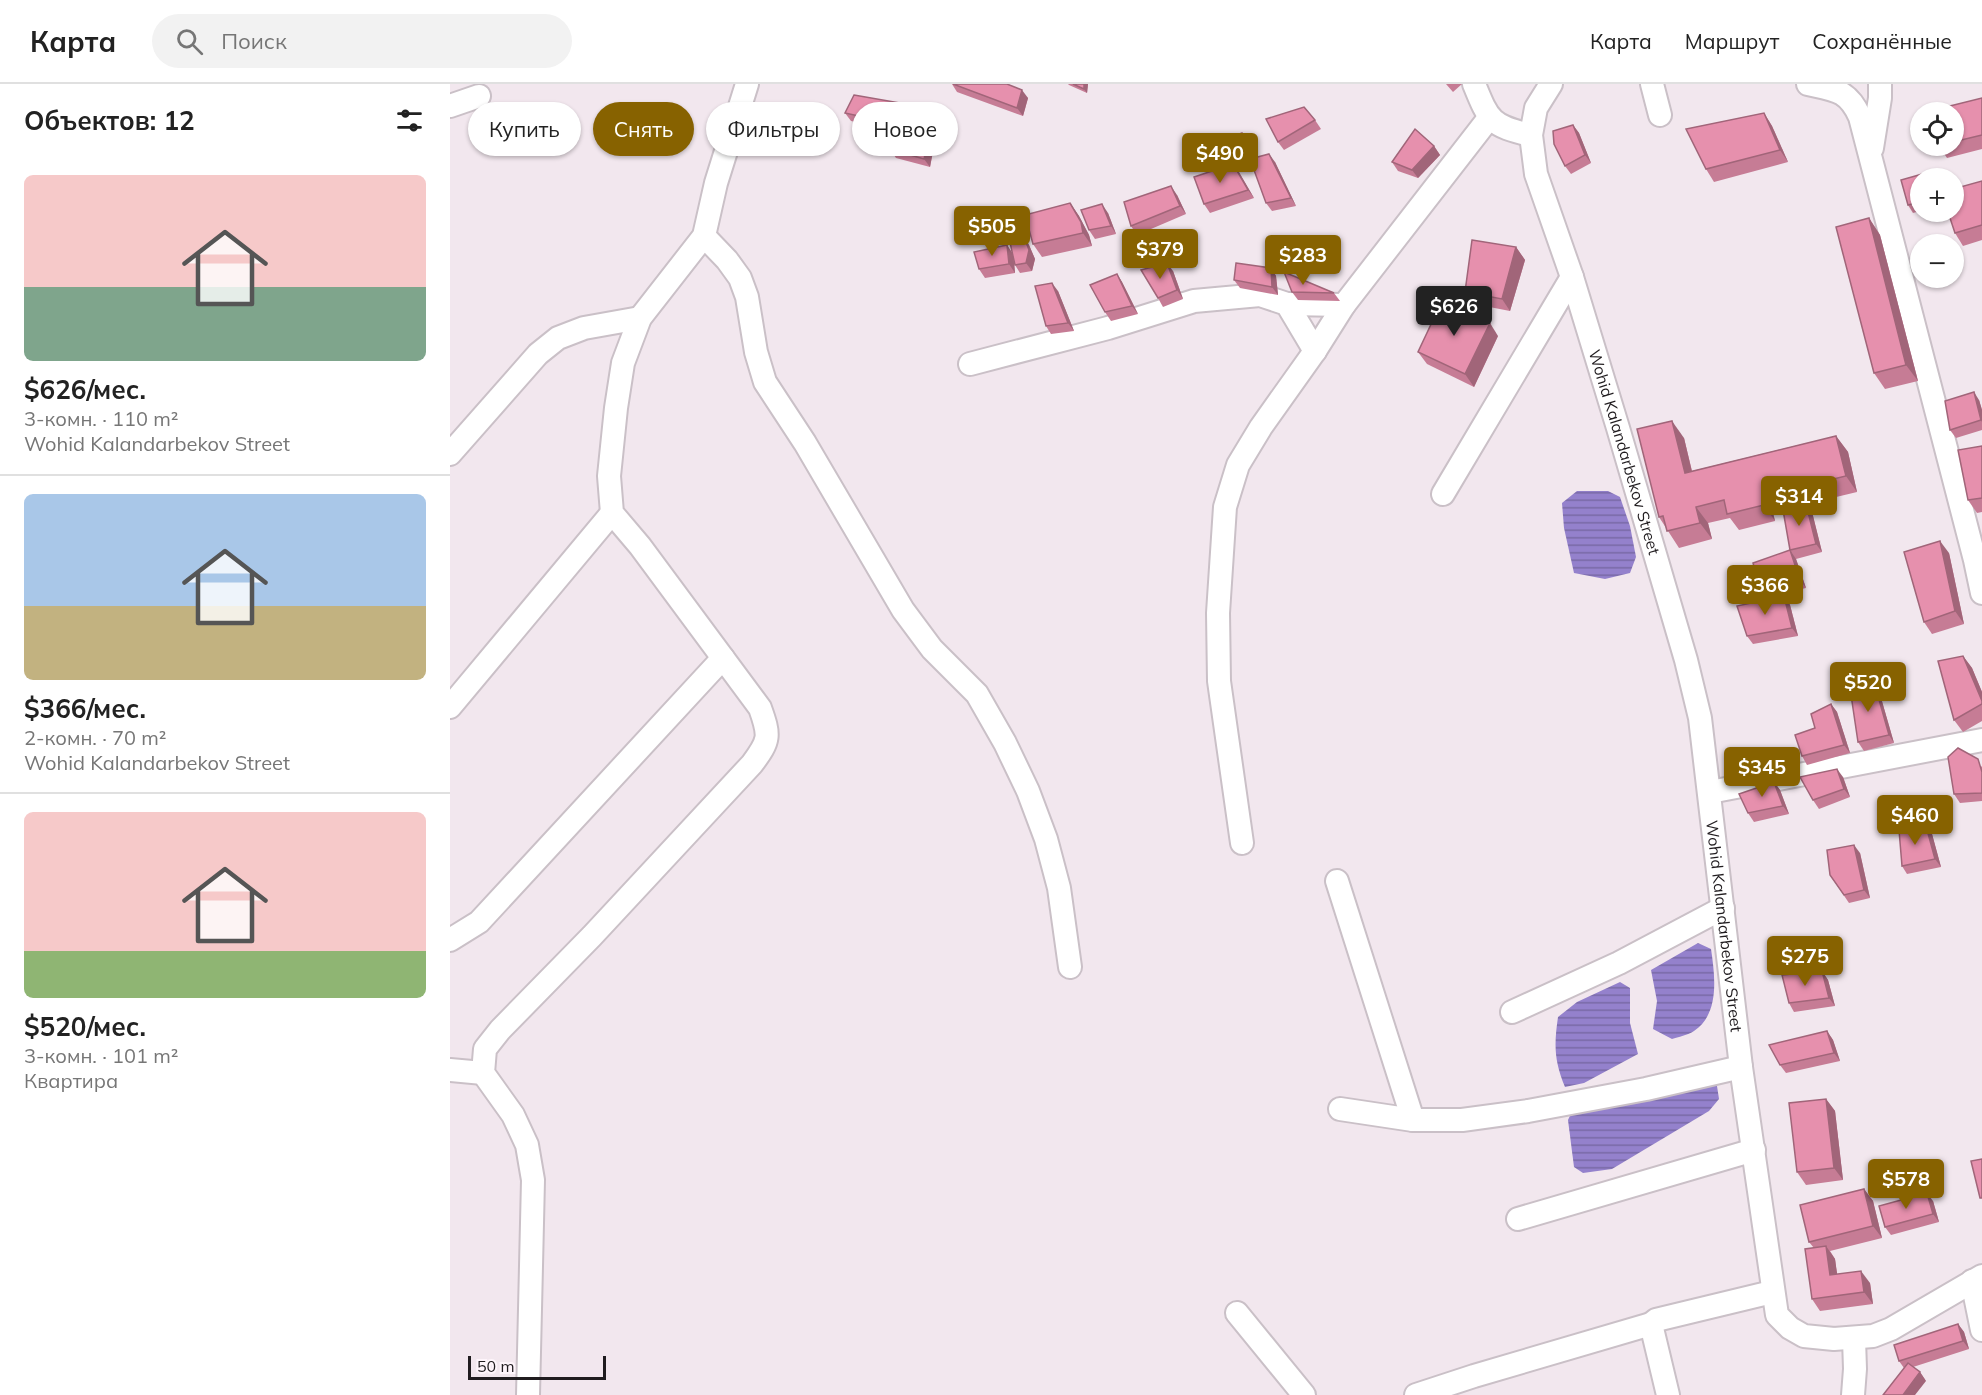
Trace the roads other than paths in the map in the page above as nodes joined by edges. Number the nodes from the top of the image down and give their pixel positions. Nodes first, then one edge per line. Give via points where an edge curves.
1 (747, 84) edge
2 (1474, 84) edge
3 (1551, 84) edge
4 (1652, 84) edge
5 (1808, 84) edge
6 (1880, 84) edge
7 (479, 96) dead end
8 (450, 106) edge
9 (1660, 115) dead end
10 (1489, 118) junction
11 (1531, 135) junction
12 (1871, 158) junction
13 (704, 236) junction
14 (1572, 277) junction
15 (1287, 304) junction
16 (1344, 305) junction
17 (640, 318) junction
18 (1315, 351) junction
19 (970, 364) dead end
20 (450, 454) edge
21 (1443, 495) dead end
22 (612, 513) junction
23 (1982, 594) edge
24 (723, 658) junction
25 (450, 708) edge
26 (1982, 740) edge
27 (1710, 792) junction
28 (1242, 843) dead end
29 (1336, 881) dead end
30 (1723, 908) junction
31 (450, 940) edge
32 (1070, 967) dead end
33 (1512, 1012) dead end
34 (1741, 1067) junction
35 (450, 1070) edge
36 (483, 1073) junction
37 (1340, 1109) dead end
38 (1413, 1120) junction
39 (1754, 1150) junction
40 (1518, 1219) dead end
41 (1977, 1279) edge
42 (1772, 1292) junction
43 (1237, 1313) dead end
44 (1651, 1324) junction
45 (1982, 1330) edge
46 (1854, 1339) junction
47 (528, 1395) edge
48 (1304, 1395) edge
49 (1416, 1395) edge
50 (1668, 1395) edge
51 (1852, 1395) edge

1 - 13 street
2 - 10 street
3 - 11 street, Wohid Kalandarbekov Street via 1536,108
4 - 9 street
5 - 12 street via 1844,94 1854,102
6 - 12 street
7 - 8 street
10 - 11 street via 1507,130
10 - 16 street
11 - 14 street, Wohid Kalandarbekov Street via 1536,174
12 - 23 street
13 - 17 street
13 - 32 street via 740,278 765,381 903,610 932,649 977,694 1005,743 1046,839 1059,888
14 - 21 street
14 - 27 street, Wohid Kalandarbekov Street via 1686,660 1700,718
15 - 16 street
15 - 18 street
15 - 19 street via 1260,296 1194,301
16 - 18 street
17 - 20 street via 584,328 558,338 538,354
17 - 22 street via 623,363 616,408 609,476
18 - 28 street via 1238,465 1225,507 1218,613 1219,681
22 - 24 street
22 - 25 street
24 - 31 street via 479,922
24 - 36 street via 760,708 769,731 763,748 592,936 500,1030 485,1049
26 - 27 street
27 - 30 street, Wohid Kalandarbekov Street
29 - 38 street
30 - 33 street via 1619,963
30 - 34 street, Wohid Kalandarbekov Street
34 - 38 street via 1528,1111 1462,1120
34 - 39 street, Wohid Kalandarbekov Street
35 - 36 street
36 - 47 street via 513,1115 527,1145 533,1180
37 - 38 street
39 - 40 street
39 - 42 street, Wohid Kalandarbekov Street
41 - 45 street
41 - 46 street, Wohid Kalandarbekov Street via 1891,1329
42 - 44 street
42 - 46 street, Wohid Kalandarbekov Street via 1777,1315 1790,1328 1804,1336
43 - 48 street
44 - 49 street
44 - 50 street
46 - 51 street via 1856,1369

